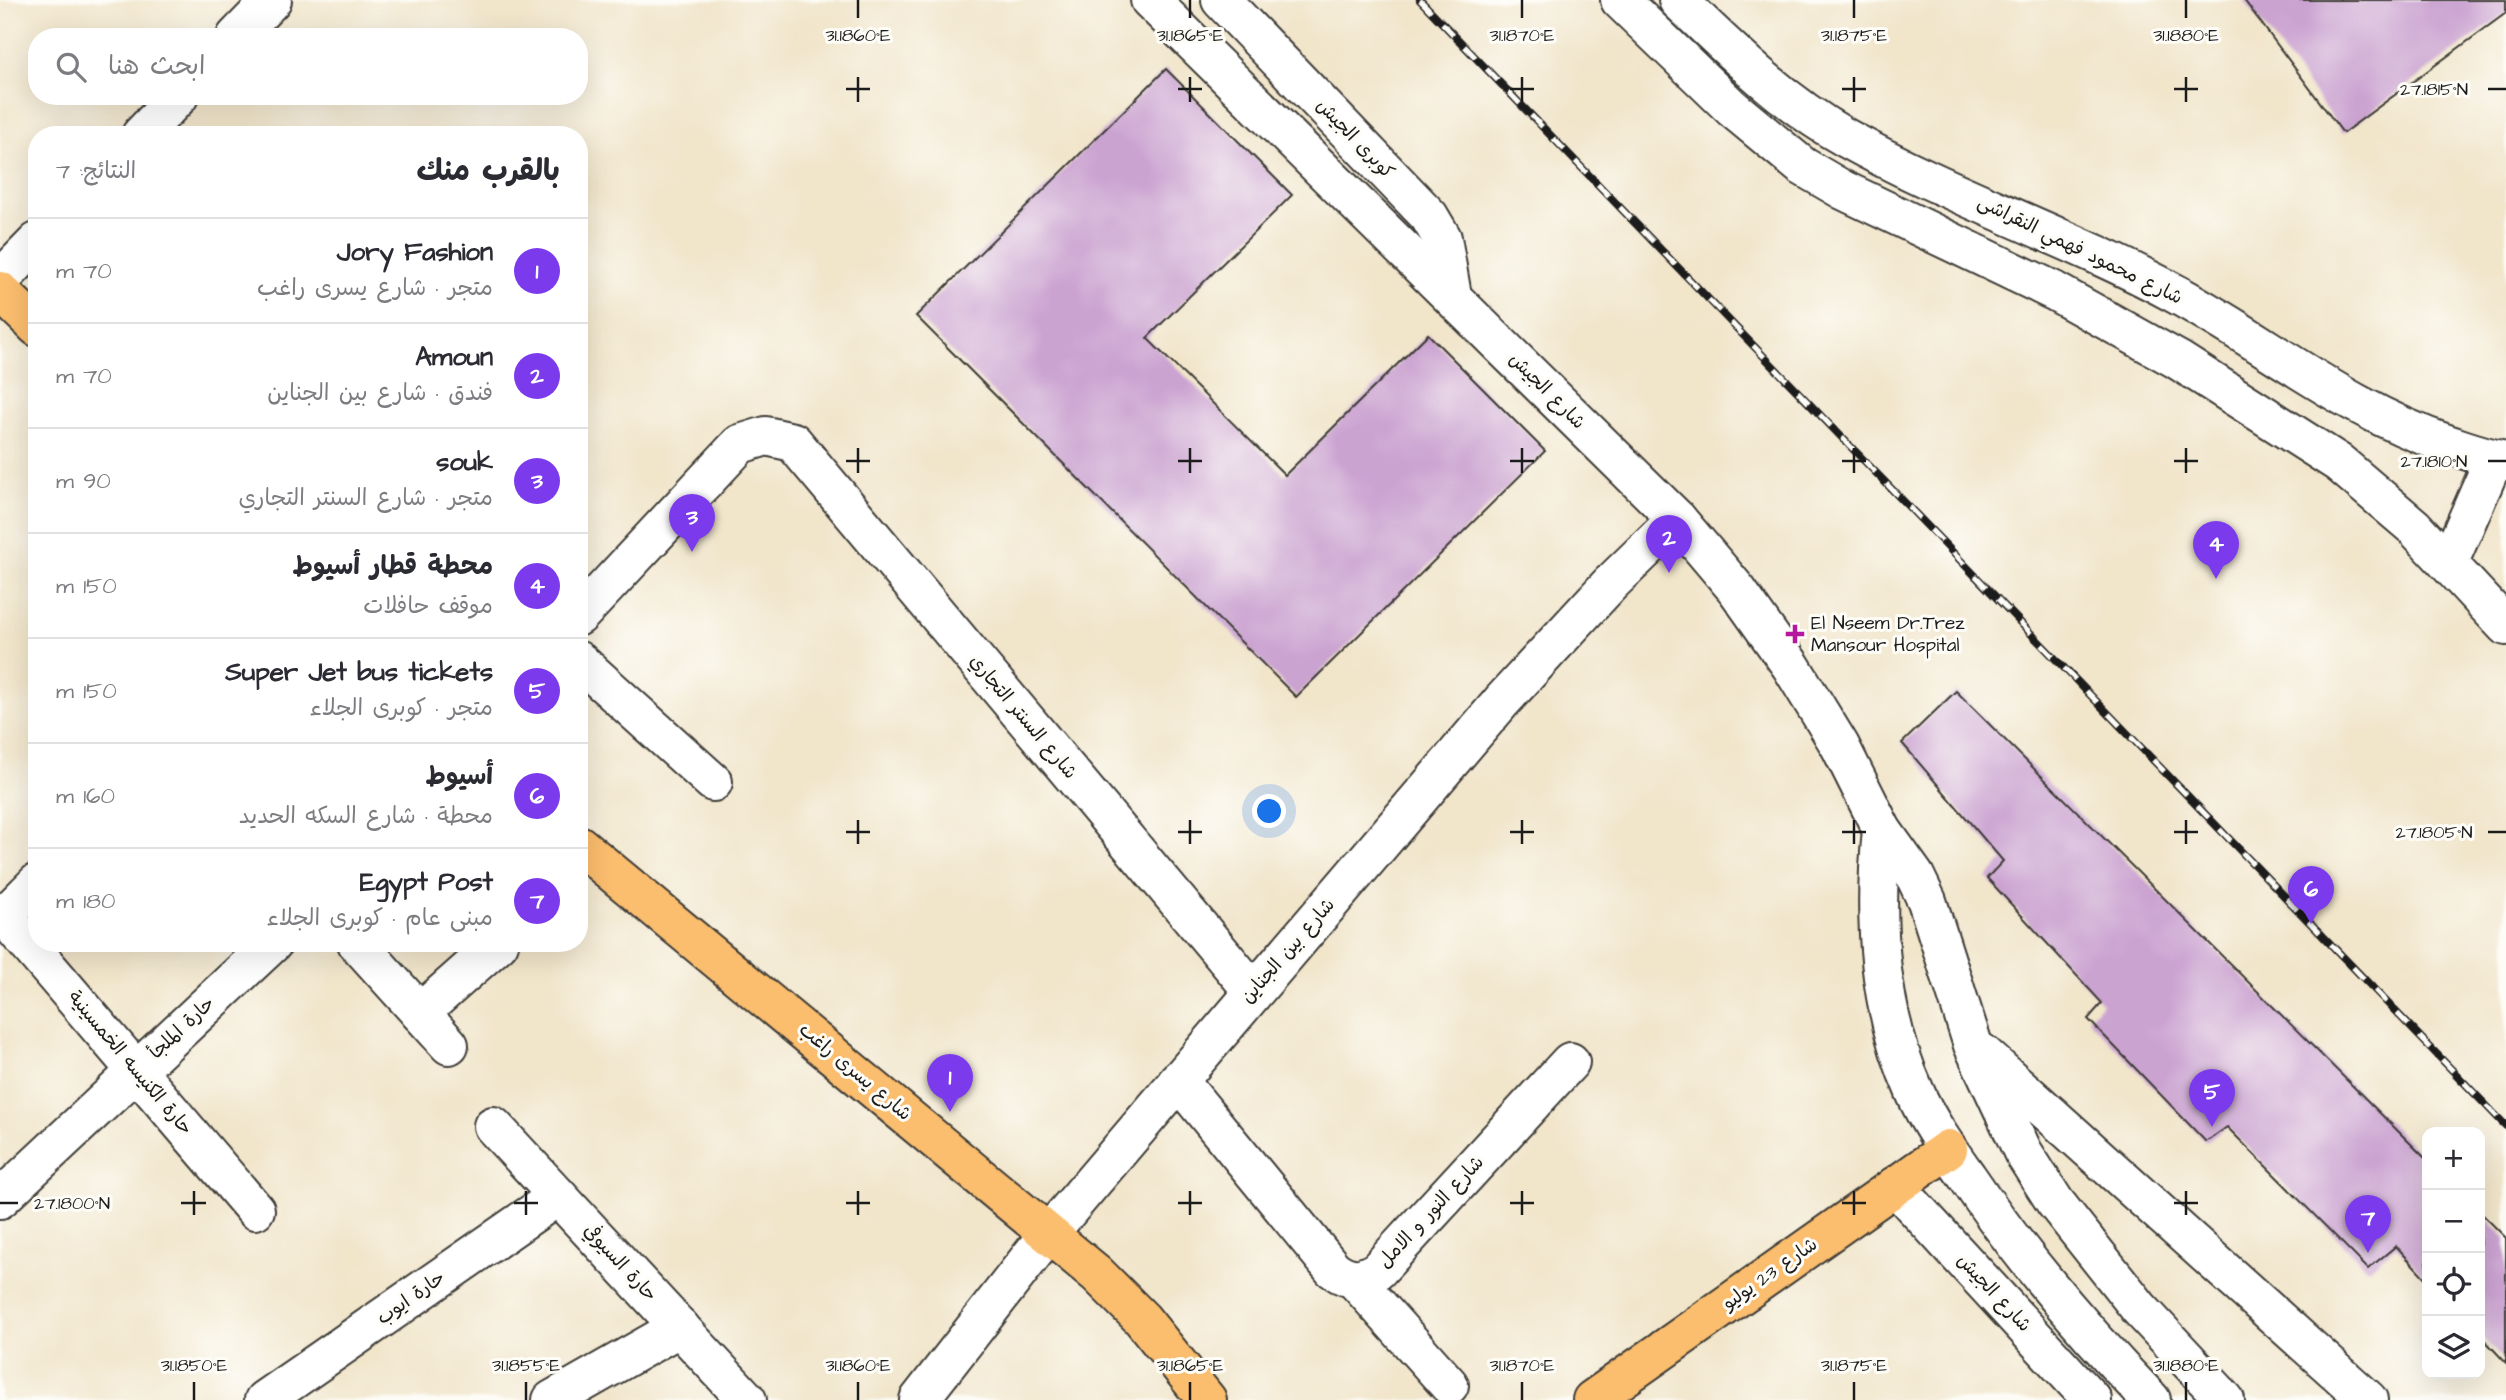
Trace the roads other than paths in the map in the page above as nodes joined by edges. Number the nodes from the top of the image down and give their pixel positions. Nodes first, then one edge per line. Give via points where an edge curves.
1 (272, 0) edge
2 (1150, 0) edge
3 (1221, 0) edge
4 (1620, 0) edge
5 (1678, 0) edge
6 (245, 28) edge
7 (169, 105) edge
8 (150, 126) edge
9 (28, 251) edge
10 (0, 280) edge
11 (0, 291) edge
12 (1452, 296) junction
13 (28, 318) edge
14 (2500, 460) edge
15 (1676, 519) junction
16 (2449, 562) junction
17 (588, 605) edge
18 (2506, 625) edge
19 (588, 669) edge
20 (713, 782) dead end
21 (1882, 830) junction
22 (588, 861) edge
23 (28, 892) edge
24 (2, 918) edge
25 (28, 947) edge
26 (32, 952) edge
27 (263, 952) edge
28 (365, 952) edge
29 (489, 952) edge
30 (1253, 991) junction
31 (420, 1013) junction
32 (449, 1045) dead end
33 (1973, 1045) junction
34 (1570, 1062) dead end
35 (137, 1071) junction
36 (1178, 1080) junction
37 (493, 1126) dead end
38 (1948, 1149) junction
39 (1895, 1186) junction
40 (1975, 1188) junction
41 (558, 1196) junction
42 (0, 1199) edge
43 (256, 1210) dead end
44 (1928, 1222) junction
45 (1049, 1233) junction
46 (1355, 1280) junction
47 (680, 1327) junction
48 (1449, 1385) dead end
49 (264, 1400) edge
50 (552, 1400) edge
51 (747, 1400) edge
52 (919, 1400) edge
53 (1207, 1400) edge
54 (1592, 1400) edge
55 (2092, 1400) edge
56 (2151, 1400) edge
57 (2225, 1400) edge
58 (2368, 1400) edge

1 - 6 street
2 - 12 street, شارع الجيش
3 - 12 street, كوبرى الجيش via 1429,216 1442,238
4 - 16 street via 1732,108 1802,166 2054,291 2178,360 2299,435 2378,494
5 - 14 street, شارع محمود فهمي النقراشى via 1788,100 1844,137 2179,296 2364,409 2428,438
7 - 8 street
9 - 10 street
11 - 13 main road
12 - 15 street, شارع الجيش
14 - 16 street
15 - 21 street, شارع الجيش via 1737,590 1791,666 1840,746
15 - 30 street, شارع بين الجناين via 1560,636
16 - 18 street
17 - 30 street, شارع السنتر التجاري via 740,444 766,436 793,442
19 - 20 street
21 - 33 street, شارع الجيش via 1927,901
21 - 38 street via 1877,919 1888,1007 1915,1092
22 - 45 main road, شارع يسرى راغب
23 - 24 street
24 - 25 street, حارة الكنيسه الخمسينية
26 - 35 street, حارة الكنيسه الخمسينية
27 - 35 street, حارة الملجأ
28 - 31 street
29 - 31 street
30 - 36 street, شارع بين الجناين
31 - 32 street
33 - 57 street, شارع الجيش via 1996,1099 2055,1202 2139,1308
33 - 58 street
34 - 46 street, شارع النور و الامل via 1378,1270
35 - 42 street, حارة الملجأ
35 - 43 street, حارة الكنيسه الخمسينية
36 - 45 street, شارع بين الجناين
36 - 46 street, شارع النور و الامل via 1333,1269
37 - 41 street, حارة السيوفي
38 - 39 main road, شارع 23 يوليو
38 - 40 street
39 - 44 street, شارع الجيش
39 - 54 main road, شارع 23 يوليو
40 - 44 street
40 - 56 street via 2008,1238
41 - 47 street, حارة السيوفي
41 - 49 street, حارة ايوب
44 - 55 street, شارع الجيش
45 - 52 street, شارع بين الجناين
45 - 53 main road, شارع يسرى راغب via 1142,1319
46 - 48 street
47 - 50 street
47 - 51 street, حارة السيوفي

